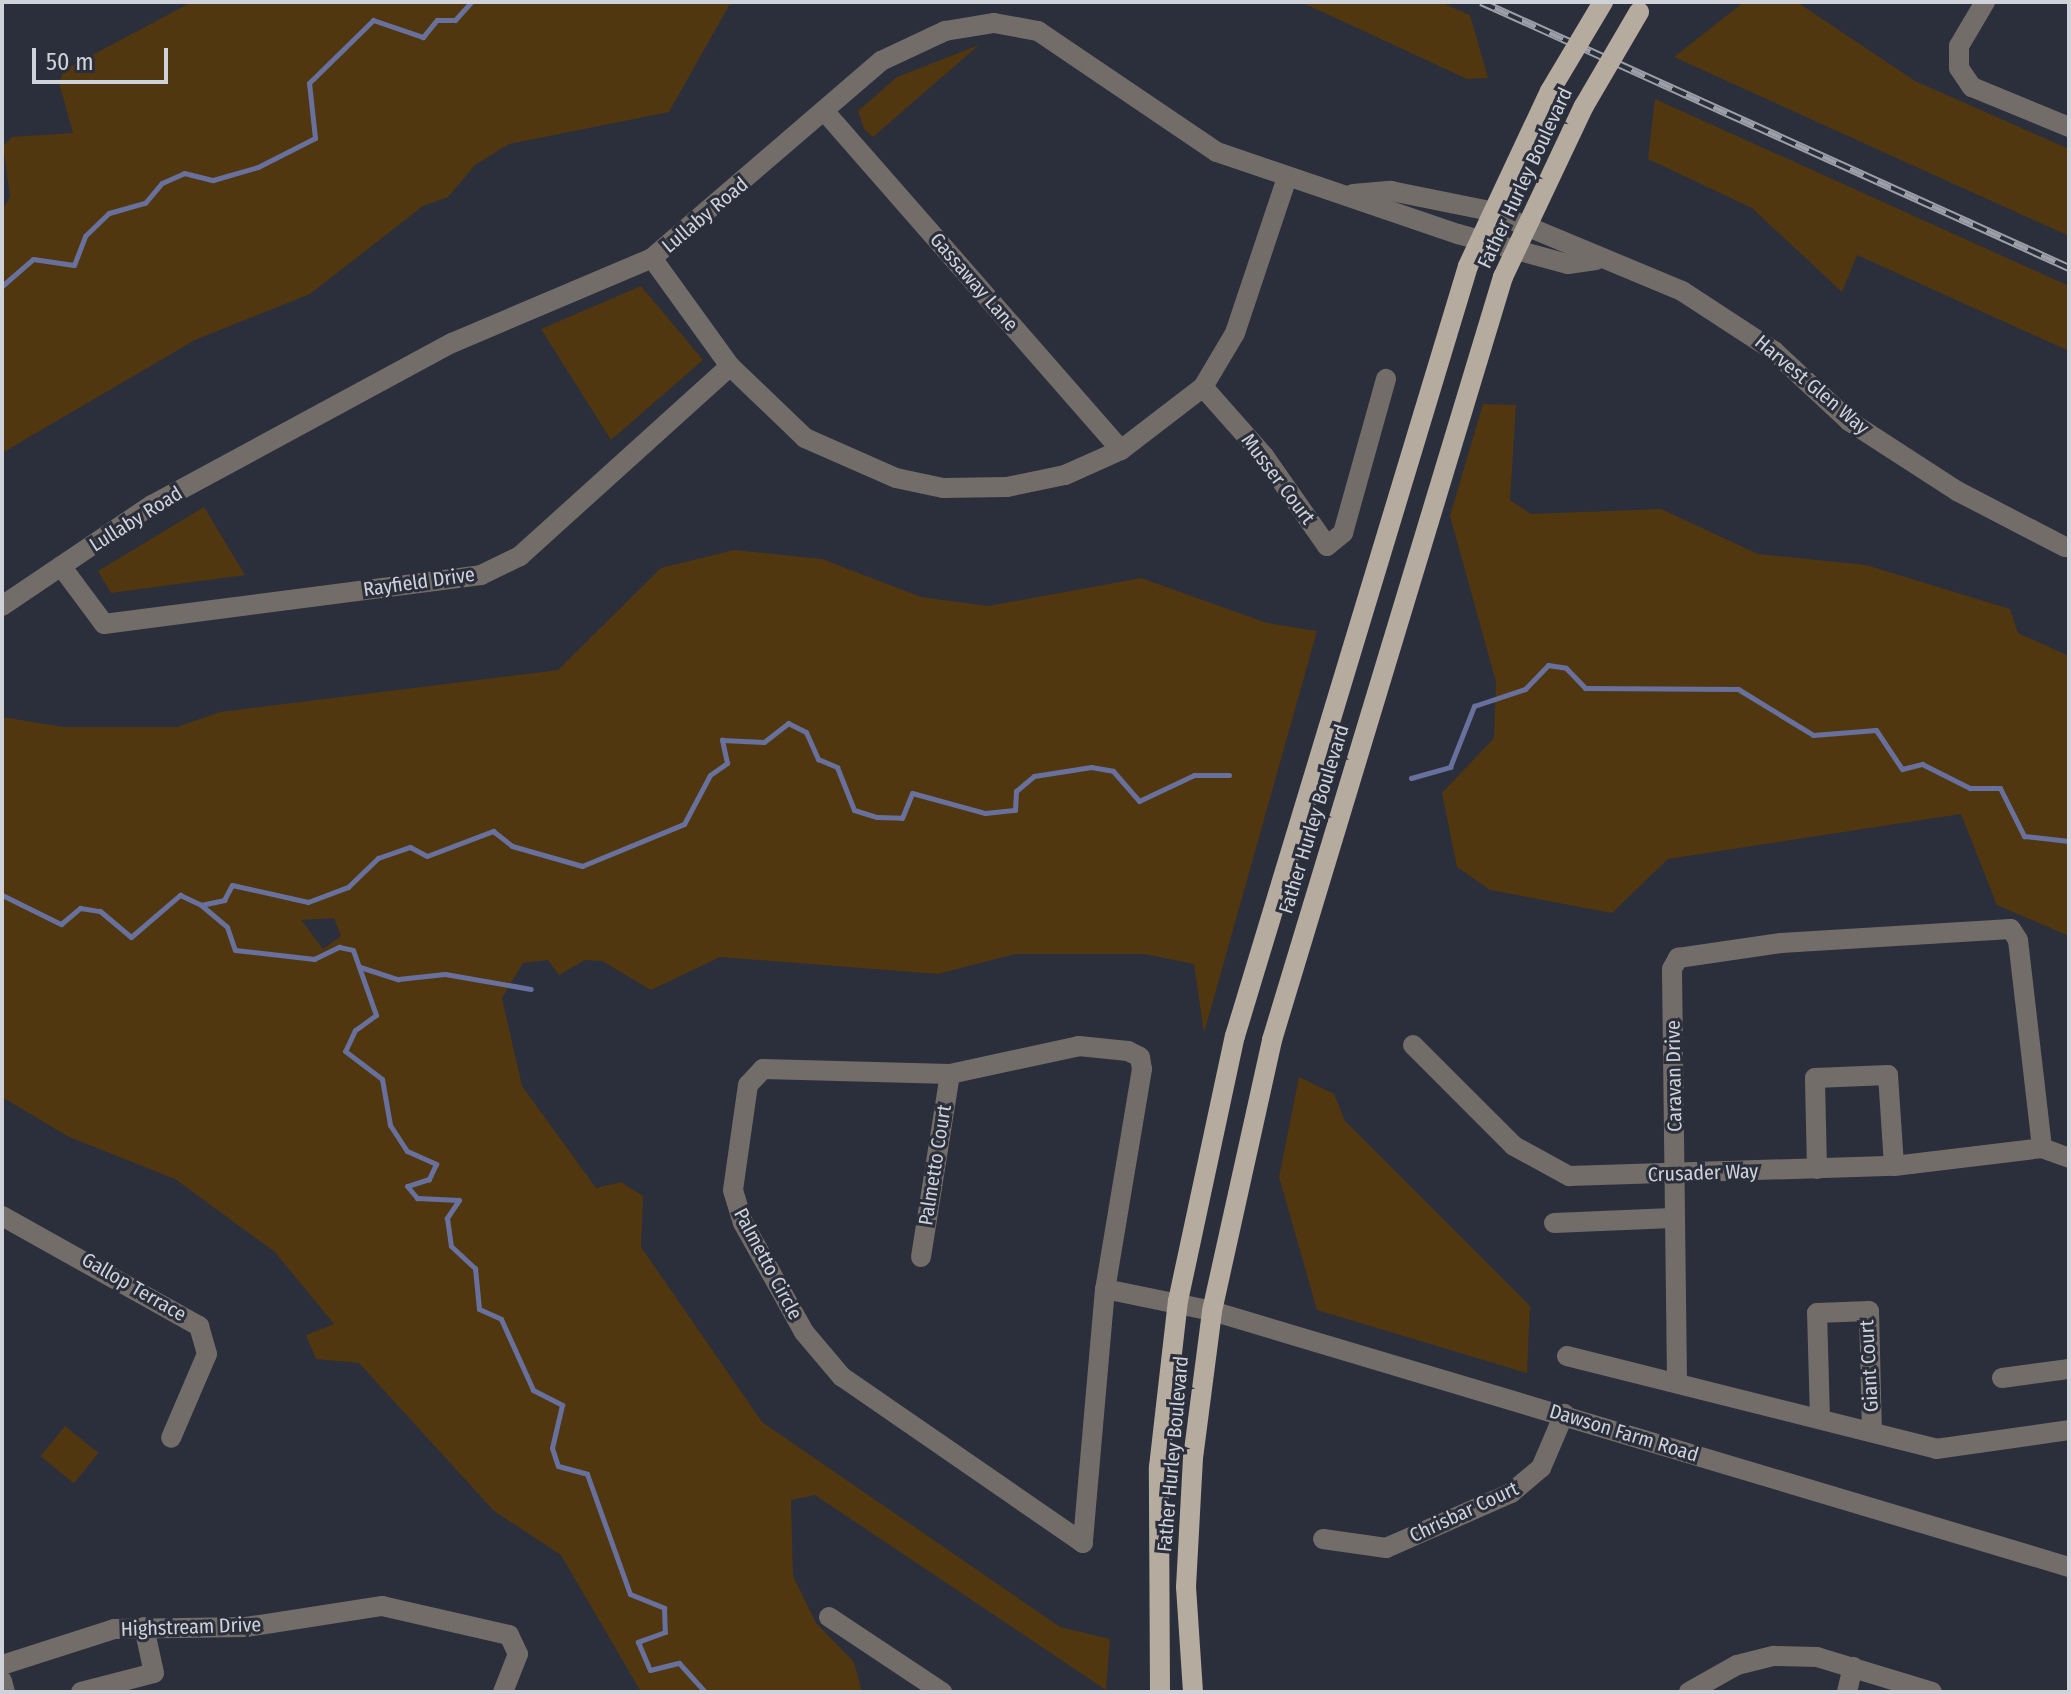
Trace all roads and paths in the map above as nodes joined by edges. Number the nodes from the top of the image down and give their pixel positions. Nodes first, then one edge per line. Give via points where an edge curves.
1 (1603, 2) edge
2 (1985, 2) edge
3 (1643, 7) edge
4 (826, 113) junction
5 (2069, 127) edge
6 (1287, 178) junction
7 (1353, 194) junction
8 (1490, 211) junction
9 (1526, 221) junction
10 (1480, 235) junction
11 (1515, 245) junction
12 (652, 258) junction
13 (1596, 260) junction
14 (730, 366) junction
15 (1386, 379) dead end
16 (1203, 387) junction
17 (1121, 450) junction
18 (2068, 544) edge
19 (61, 566) junction
20 (2, 606) edge
21 (1413, 1045) dead end
22 (950, 1074) junction
23 (2042, 1148) junction
24 (2069, 1158) edge
25 (1894, 1166) junction
26 (1817, 1169) junction
27 (1676, 1175) junction
28 (2, 1216) edge
29 (1672, 1218) junction
30 (1554, 1223) dead end
31 (921, 1257) dead end
32 (1105, 1289) junction
33 (1178, 1301) junction
34 (1212, 1311) junction
35 (1567, 1356) dead end
36 (2069, 1369) edge
37 (2002, 1378) dead end
38 (1677, 1380) junction
39 (1564, 1414) junction
40 (1820, 1419) junction
41 (2069, 1430) edge
42 (1872, 1432) junction
43 (171, 1438) dead end
44 (1323, 1539) dead end
45 (2069, 1567) edge
46 (829, 1617) dead end
47 (144, 1627) junction
48 (2, 1665) edge
49 (1853, 1667) junction
50 (2, 1681) edge
51 (5, 1692) edge
52 (81, 1692) edge
53 (503, 1692) edge
54 (942, 1692) edge
55 (1160, 1692) edge
56 (1193, 1692) edge
57 (1689, 1692) edge
58 (1847, 1692) edge
59 (1932, 1692) edge

1 - 8 main road, Father Hurley Boulevard, bridge via 1550,91
2 - 5 street via 1959,46 1959,68 1972,87
3 - 9 main road, Father Hurley Boulevard, bridge via 1584,106
4 - 6 street, Lullaby Road via 912,42 994,23 1038,31 1079,52 1155,116 1217,152
4 - 12 street, Lullaby Road
4 - 17 street, Gassaway Lane
6 - 7 street, Lullaby Road
6 - 16 street via 1235,333
7 - 8 street, Lullaby Road via 1391,191
7 - 10 street, Lullaby Road via 1386,212
8 - 9 street, Harvest Glen Way
8 - 10 main road, Father Hurley Boulevard
9 - 11 main road, Father Hurley Boulevard
9 - 13 street, Harvest Glen Way
10 - 11 street, Harvest Glen Way
10 - 33 main road, Father Hurley Boulevard via 1235,1036
11 - 13 street, Harvest Glen Way via 1568,264
11 - 34 main road, Father Hurley Boulevard via 1272,1040
12 - 14 street
12 - 19 street, Lullaby Road via 452,343 152,505
13 - 18 street, Harvest Glen Way via 1668,285 1730,318 1849,421 1957,491
14 - 17 street via 805,438 896,478 943,488 1007,487 1065,475
14 - 19 street, Rayfield Drive via 520,556 481,575 104,624
15 - 16 street, Musser Court via 1343,533 1327,546 1264,456
16 - 17 street
19 - 20 street, Lullaby Road
21 - 27 street, Crusader Way via 1533,1162 1569,1176
22 - 31 street, Palmetto Court
22 - 32 street, Palmetto Circle via 1079,1046 1140,1057
22 - 32 street, Palmetto Circle via 863,1067 751,1074 735,1206 804,1332 842,1377 1083,1543
23 - 24 street
23 - 25 street, Crusader Way
23 - 27 street, Caravan Drive via 2018,940 1996,926 1678,958 1672,969
25 - 26 street, Crusader Way
25 - 26 street via 1888,1075 1815,1078
26 - 27 street, Crusader Way
27 - 29 street, Caravan Drive
28 - 43 street, Gallop Terrace via 199,1326 207,1354
29 - 30 street
29 - 38 street, Caravan Drive
32 - 33 street
33 - 34 street, Dawson Farm Road
33 - 55 main road, Father Hurley Boulevard via 1159,1467
34 - 39 street, Dawson Farm Road
34 - 56 main road, Father Hurley Boulevard via 1188,1547
35 - 38 street
36 - 37 street
38 - 40 street
39 - 44 street, Chrisbar Court via 1541,1468 1511,1493 1386,1548
39 - 45 street, Dawson Farm Road
40 - 42 street
40 - 42 street, Giant Court via 1817,1313 1869,1311
41 - 42 street via 1956,1449
46 - 54 street
47 - 48 street, Highstream Drive via 93,1634
47 - 52 street via 154,1673
47 - 53 street, Highstream Drive via 246,1627 361,1606 422,1611 509,1635 518,1654
49 - 57 street via 1774,1656 1737,1665
49 - 58 street
49 - 59 street
50 - 51 street

